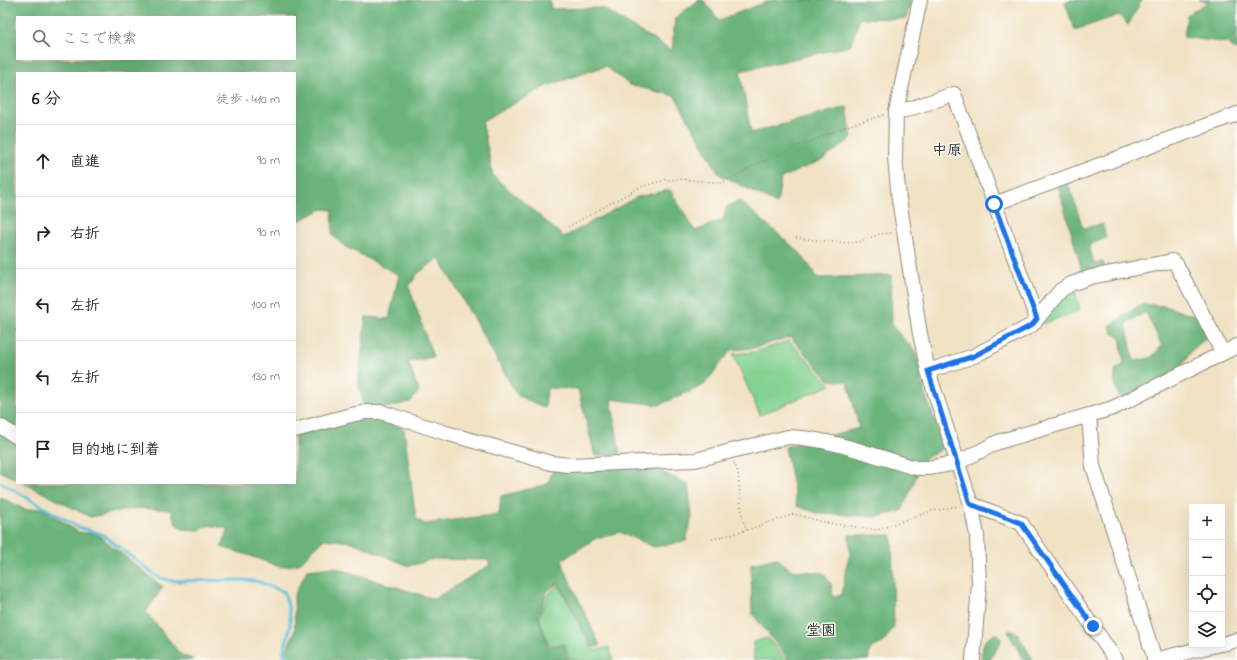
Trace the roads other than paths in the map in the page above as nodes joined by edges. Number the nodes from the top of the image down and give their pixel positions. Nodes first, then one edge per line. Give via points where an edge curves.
1 (920, 0) edge
2 (896, 112) junction
3 (1237, 114) edge
4 (994, 204) junction
5 (1037, 319) junction
6 (1237, 346) edge
7 (1223, 353) junction
8 (928, 371) junction
9 (1089, 416) junction
10 (0, 426) edge
11 (296, 430) edge
12 (16, 437) edge
13 (957, 463) junction
14 (970, 504) junction
15 (1204, 648) edge
16 (973, 660) edge
17 (1116, 660) edge
18 (1155, 660) edge

1 - 2 street
2 - 4 street via 954,94
2 - 8 street via 895,158 899,198
3 - 4 street
4 - 5 street
5 - 7 street via 1061,290 1071,284 1091,277 1172,261 1176,264
5 - 8 street via 1032,325 974,356
6 - 7 street
7 - 9 street via 1113,408
8 - 13 street
9 - 13 street via 998,442
9 - 18 street via 1093,466
10 - 12 street
11 - 13 street via 351,414 381,412 543,461 568,465 695,460 788,437 802,437 839,445 916,468
13 - 14 street
14 - 16 street via 978,535 979,559
14 - 17 street via 1021,523
15 - 18 street

